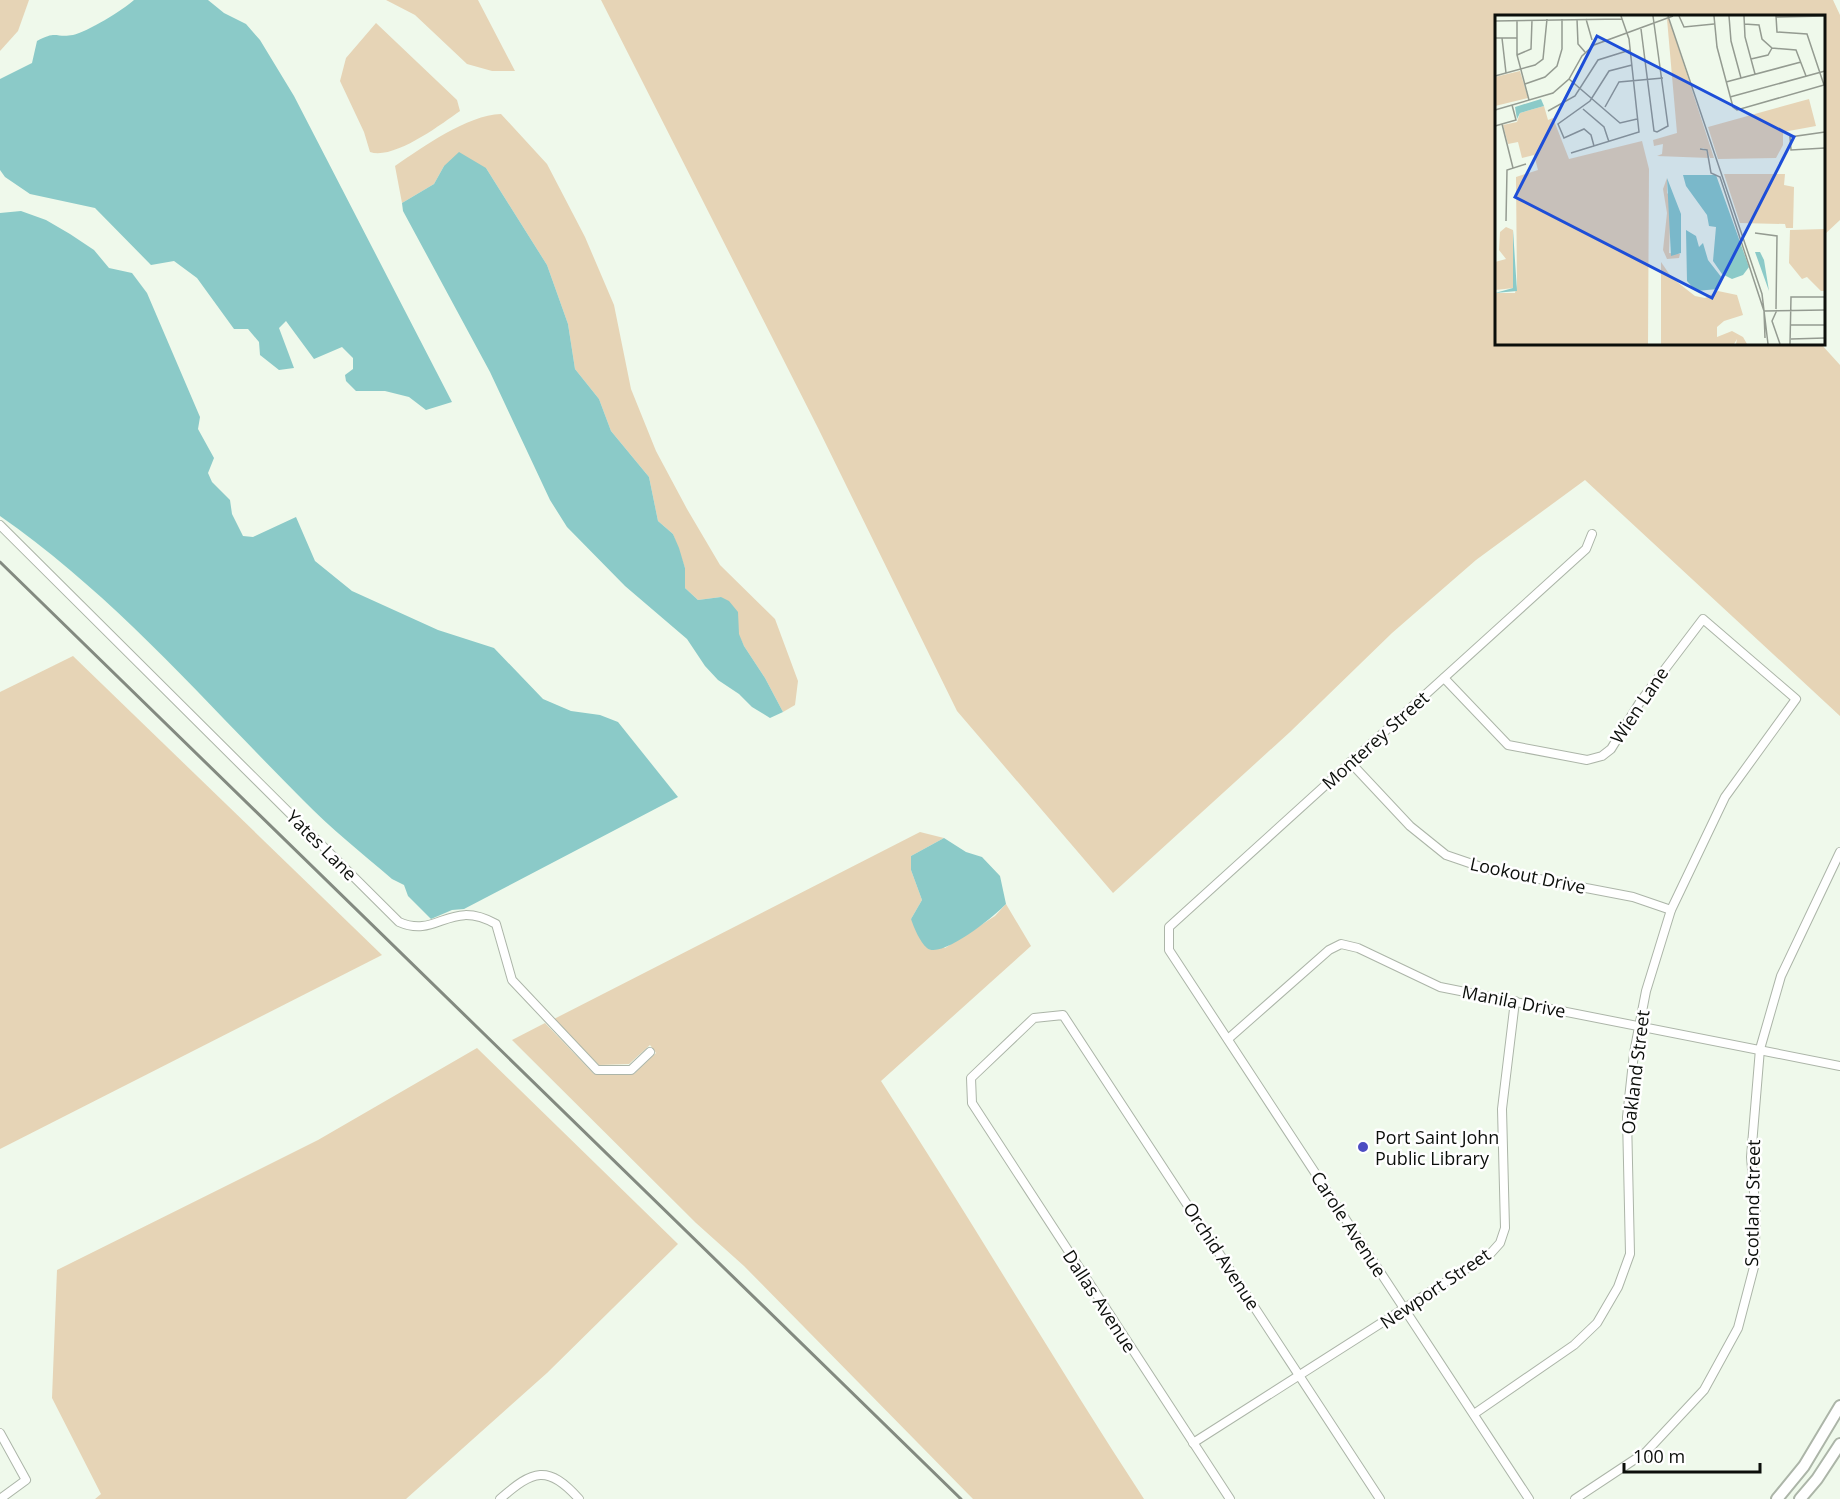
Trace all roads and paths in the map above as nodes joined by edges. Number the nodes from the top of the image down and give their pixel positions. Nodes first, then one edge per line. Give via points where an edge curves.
1 (0, 525) edge
2 (1592, 534) dead end
3 (1444, 678) junction
4 (1796, 699) joint
5 (1350, 762) junction
6 (1840, 852) edge
7 (1671, 910) junction
8 (1168, 950) joint
9 (1515, 1001) junction
10 (1640, 1026) junction
11 (1228, 1039) junction
12 (1760, 1049) junction
13 (650, 1052) dead end
14 (1840, 1066) edge
15 (972, 1103) joint
16 (1405, 1310) junction
17 (1301, 1375) junction
18 (1840, 1406) edge
19 (1474, 1414) junction
20 (0, 1433) edge
21 (1193, 1443) junction
22 (1840, 1444) edge
23 (0, 1499) edge
24 (500, 1499) edge
25 (579, 1499) edge
26 (1230, 1499) edge
27 (1380, 1499) edge
28 (1529, 1499) edge
29 (1575, 1499) edge
30 (1777, 1499) edge
31 (1800, 1499) edge

1 - 13 street, Yates Lane via 399,922 424,928 454,915 483,917 496,924 512,980 597,1070 631,1070
2 - 3 street, Monterey Street via 1586,549
3 - 4 street, Wien Lane via 1508,745 1587,760 1611,749 1640,702 1703,619
3 - 5 street, Monterey Street
4 - 7 street, Oakland Street via 1725,797
5 - 7 street, Lookout Drive via 1410,826 1446,855 1486,869 1633,897
5 - 8 street, Monterey Street via 1169,927
6 - 12 street, Scotland Street via 1781,976
7 - 10 street, Oakland Street via 1646,991
8 - 11 street, Carole Avenue
9 - 10 street, Manila Drive
9 - 11 street, Manila Drive via 1440,987 1358,948 1341,944 1329,950
9 - 16 street, Newport Street via 1502,1109 1505,1228 1500,1243
10 - 12 street, Manila Drive
10 - 19 street, Oakland Street via 1627,1117 1630,1254 1618,1287 1597,1323 1574,1346
11 - 16 street, Carole Avenue
12 - 14 street, Manila Drive
12 - 29 street, Scotland Street via 1751,1157 1756,1216 1754,1267 1738,1328 1704,1390 1646,1452
15 - 17 street, Orchid Avenue via 971,1078 1034,1018 1063,1015
15 - 21 street, Dallas Avenue
16 - 17 street, Newport Street
16 - 19 street, Carole Avenue
17 - 21 street, Newport Street
17 - 27 street, Orchid Avenue
18 - 30 main road via 1804,1466
19 - 28 street, Carole Avenue
20 - 23 street via 26,1480
21 - 26 street, Dallas Avenue
22 - 31 main road
24 - 25 street via 523,1479 540,1473 554,1476

